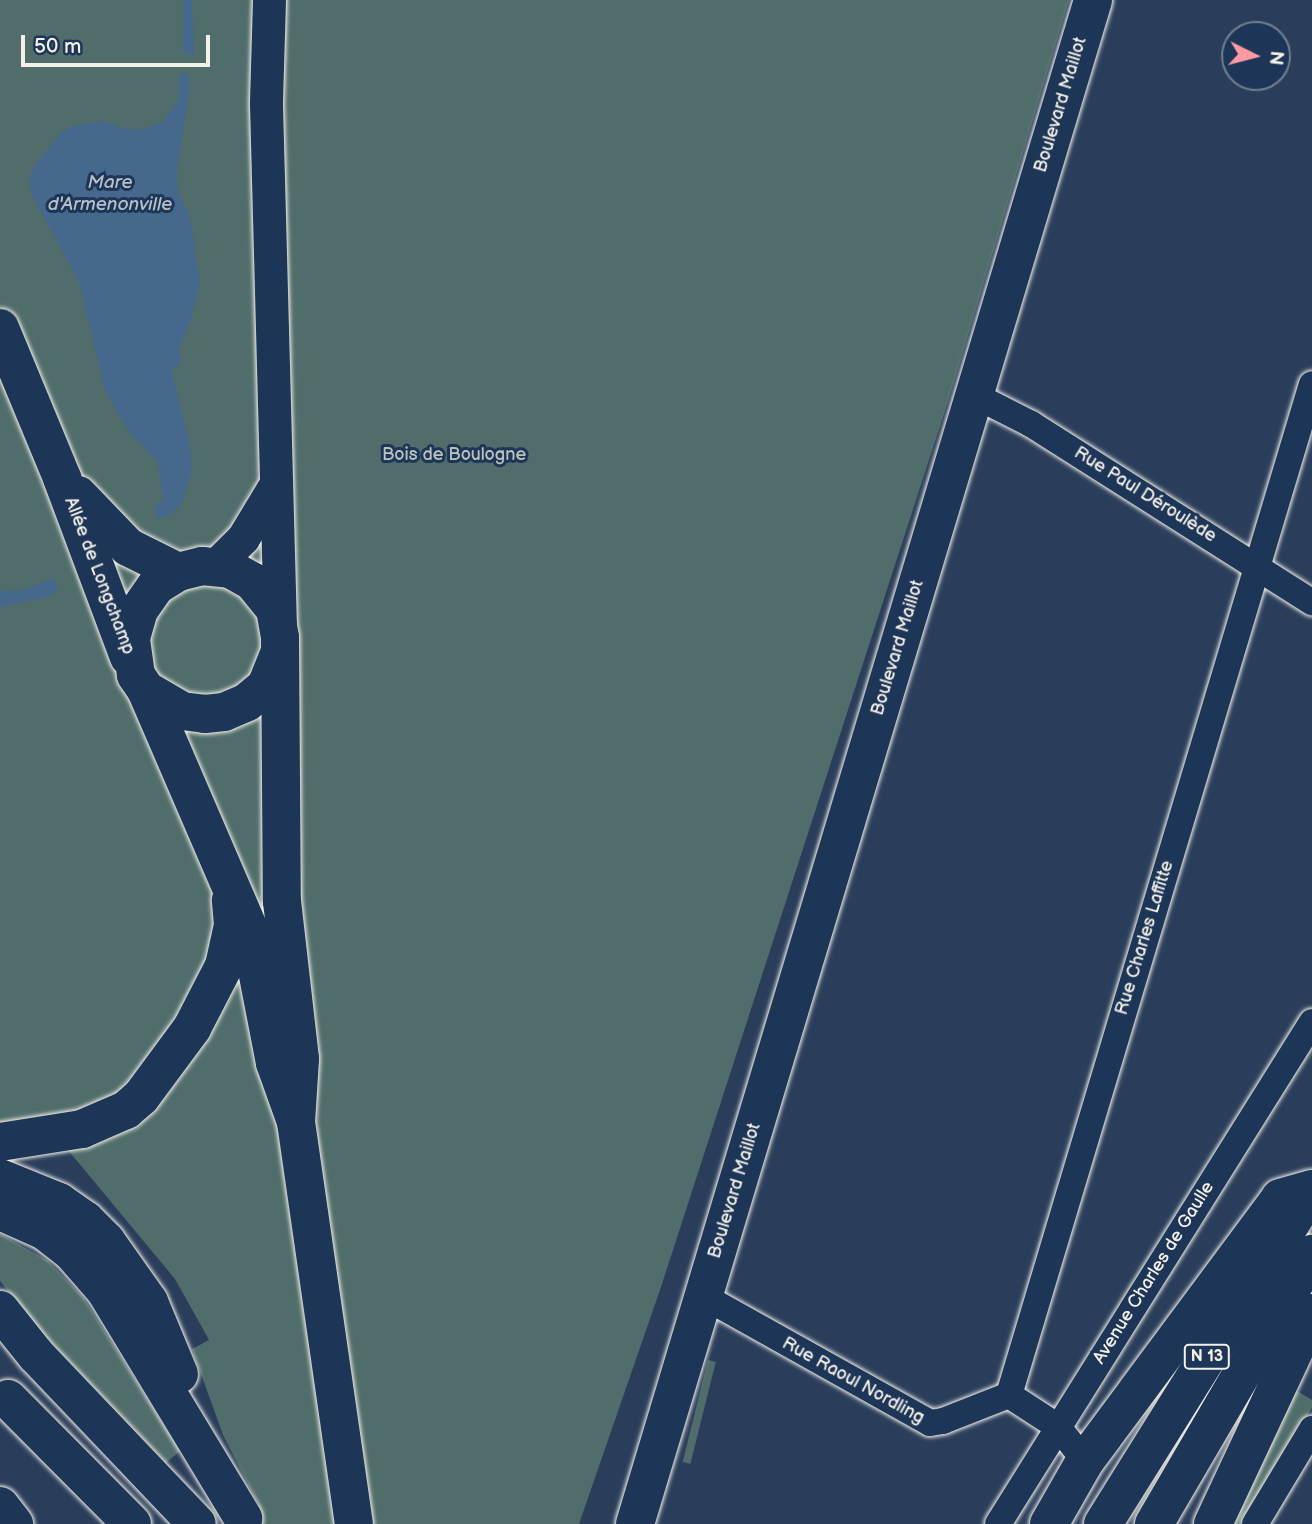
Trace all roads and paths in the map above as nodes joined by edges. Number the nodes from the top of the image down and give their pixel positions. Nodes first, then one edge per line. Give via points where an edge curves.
1 (269, 0) edge
2 (1093, 0) edge
3 (0, 328) edge
4 (1312, 384) edge
5 (974, 395) junction
6 (62, 478) junction
7 (275, 485) junction
8 (216, 565) junction
9 (1257, 568) junction
10 (177, 572) junction
11 (1312, 602) edge
12 (279, 645) junction
13 (141, 682) junction
14 (227, 880) junction
15 (1312, 1022) edge
16 (296, 1122) junction
17 (0, 1142) edge
18 (0, 1178) edge
19 (1312, 1190) edge
20 (0, 1211) edge
21 (1312, 1254) edge
22 (704, 1296) junction
23 (0, 1310) edge
24 (1312, 1313) edge
25 (4, 1394) edge
26 (1009, 1395) junction
27 (1058, 1427) junction
28 (1312, 1429) edge
29 (1085, 1461) junction
30 (219, 1473) junction
31 (0, 1506) edge
32 (243, 1518) dead end
33 (353, 1522) edge
34 (14, 1524) edge
35 (100, 1524) edge
36 (132, 1524) edge
37 (197, 1524) edge
38 (635, 1524) edge
39 (998, 1524) edge
40 (1049, 1524) edge
41 (1103, 1524) edge
42 (1154, 1524) edge
43 (1213, 1524) edge
44 (1255, 1524) edge

1 - 7 street via 266,104
2 - 5 main road, Boulevard Maillot
3 - 6 main road, Allée de Longchamp
4 - 9 street, Rue Charles Laffitte
5 - 9 street, Rue Paul Déroulède via 1031,424
5 - 22 main road, Boulevard Maillot
6 - 10 main road, Allée de Longchamp via 128,547
6 - 13 main road, Allée de Longchamp
7 - 8 street via 243,538
7 - 12 street
8 - 10 main road
8 - 12 main road via 253,582 266,595 275,609
9 - 11 street, Rue Paul Déroulède
9 - 26 street, Rue Charles Laffitte
10 - 13 main road via 156,586 139,610 131,638
12 - 13 main road via 277,665 266,686 247,702 224,712 182,710
12 - 16 main road via 282,901 300,1059
13 - 14 main road
14 - 16 main road via 256,950 275,1063
14 - 17 main road via 233,925 224,966 192,1028 152,1085 126,1110 95,1124
15 - 27 street, Avenue Charles de Gaulle
16 - 33 main road
18 - 30 main road via 60,1202 85,1220 124,1263 164,1336
19 - 29 main road via 1280,1198
19 - 41 main road, N 13
20 - 30 main road via 44,1231 89,1269
21 - 42 main road, N 13
22 - 26 street, Rue Raoul Nordling via 930,1423
22 - 38 main road, Boulevard Maillot
23 - 37 main road via 36,1355
24 - 43 main road
25 - 35 main road
25 - 36 main road
26 - 27 street
27 - 29 street
27 - 39 street, Avenue Charles de Gaulle
28 - 44 street
29 - 40 main road
30 - 32 main road
31 - 34 main road

